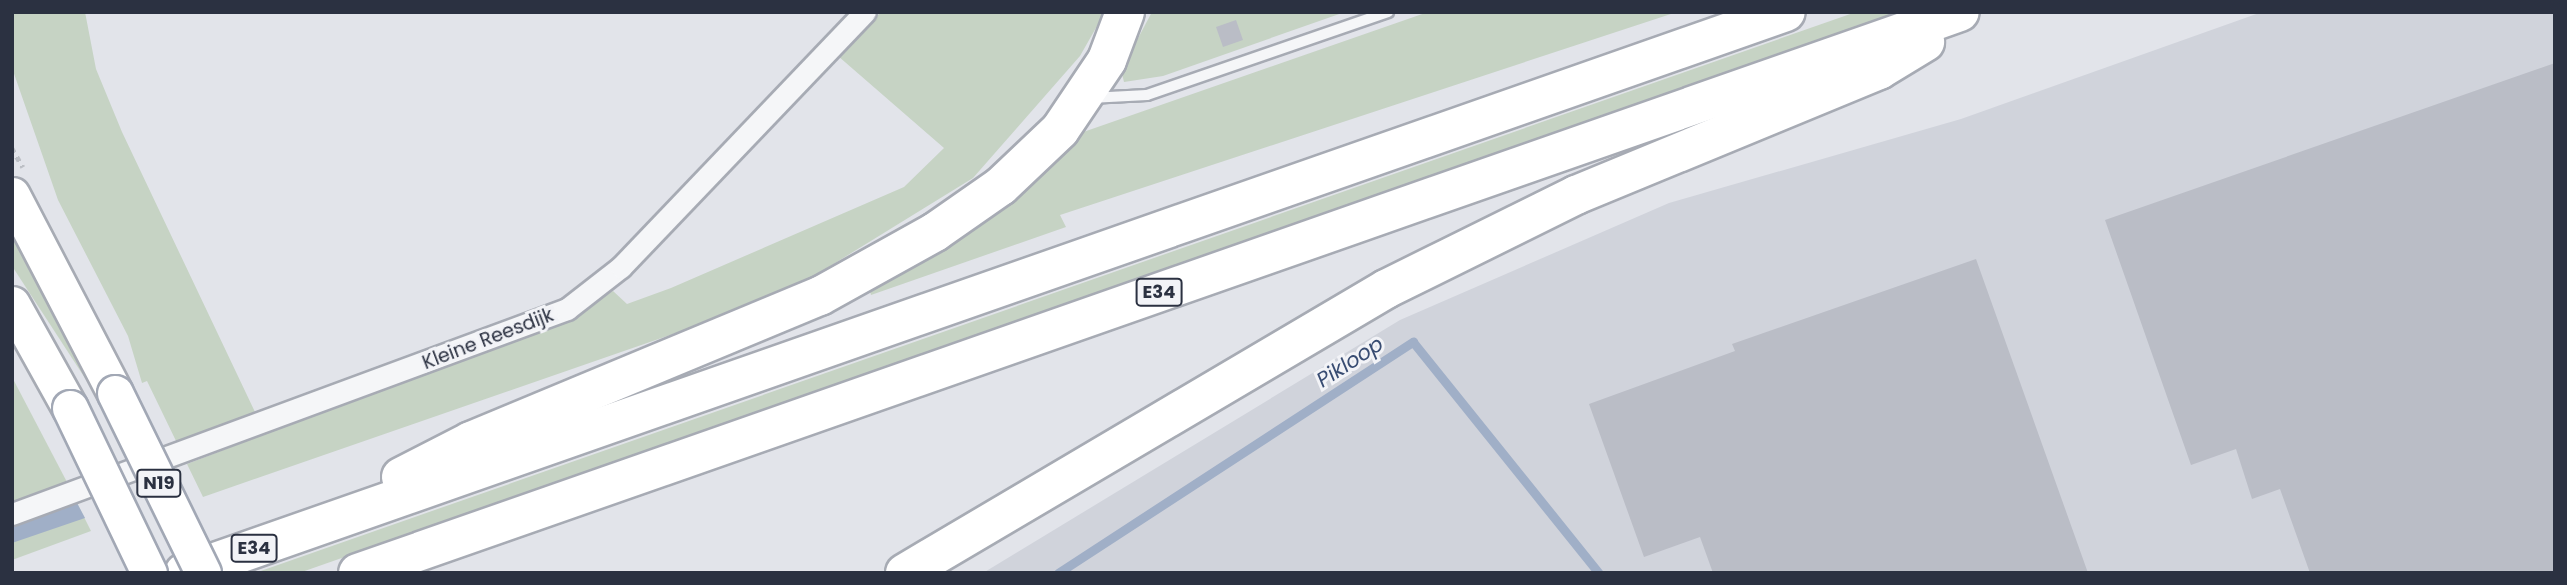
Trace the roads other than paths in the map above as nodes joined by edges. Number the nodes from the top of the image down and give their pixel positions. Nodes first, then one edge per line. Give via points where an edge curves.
1 (865, 12) edge
2 (1125, 12) edge
3 (1388, 12) edge
4 (1786, 12) edge
5 (1960, 12) edge
6 (1082, 97) junction
7 (12, 195) edge
8 (12, 303) edge
9 (12, 514) edge
10 (324, 524) junction
11 (149, 573) edge
12 (184, 573) edge
13 (203, 573) edge
14 (358, 573) edge
15 (905, 573) edge

1 - 9 street, Kleine Reesdijk via 621,267 567,309
2 - 6 highway via 1107,60
3 - 6 lane via 1147,95
4 - 10 highway, E34
5 - 14 highway, E34
5 - 15 highway via 1879,70 1588,189 1386,289
6 - 10 highway via 1060,130 1001,186 935,232 820,296 447,452
7 - 13 main road, N19, bridge
8 - 11 main road, N19, bridge via 70,408
10 - 12 highway, E34

